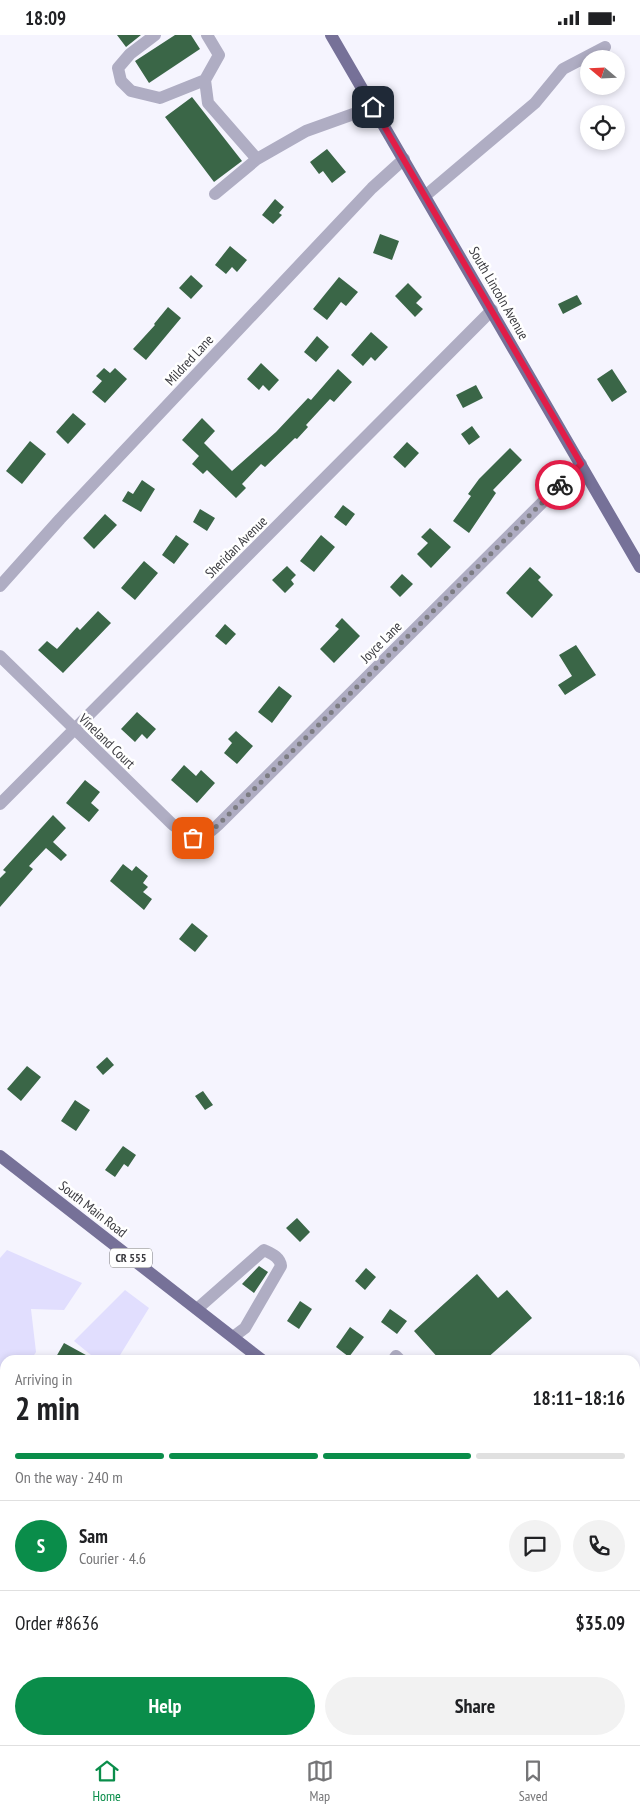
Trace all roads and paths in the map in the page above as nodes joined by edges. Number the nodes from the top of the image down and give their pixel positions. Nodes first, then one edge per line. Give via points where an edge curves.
1 (155, 35) edge
2 (208, 35) edge
3 (331, 35) edge
4 (605, 47) dead end
5 (205, 80) junction
6 (373, 107) junction
7 (257, 159) junction
8 (404, 159) junction
9 (216, 194) dead end
10 (425, 196) junction
11 (492, 310) junction
12 (581, 464) junction
13 (640, 567) edge
14 (0, 586) edge
15 (0, 656) edge
16 (74, 730) junction
17 (0, 804) edge
18 (199, 838) joint
19 (0, 1156) edge
20 (197, 1309) junction
21 (233, 1337) junction
22 (256, 1355) edge

1 - 5 street via 130,53 118,68 121,81 131,91 160,98
2 - 5 street via 219,55
3 - 6 main road, South Lincoln Avenue
4 - 10 street via 563,69 535,103
5 - 7 street via 208,103
6 - 7 street via 306,131
6 - 8 main road, South Lincoln Avenue
7 - 9 street
8 - 10 main road, South Lincoln Avenue
8 - 14 street, Mildred Lane via 365,195
10 - 11 main road, South Lincoln Avenue
11 - 12 main road, South Lincoln Avenue
11 - 16 street, Sheridan Avenue
12 - 13 main road, South Lincoln Avenue
12 - 18 street, Joyce Lane via 218,825
15 - 16 street, Vineland Court
16 - 17 street, Sheridan Avenue
16 - 18 street, Vineland Court via 172,824 186,835
19 - 20 main road, South Main Road / CR 555
20 - 21 main road, South Main Road / CR 555
20 - 21 street via 264,1250 273,1255 281,1266 245,1328
21 - 22 main road, South Main Road / CR 555

